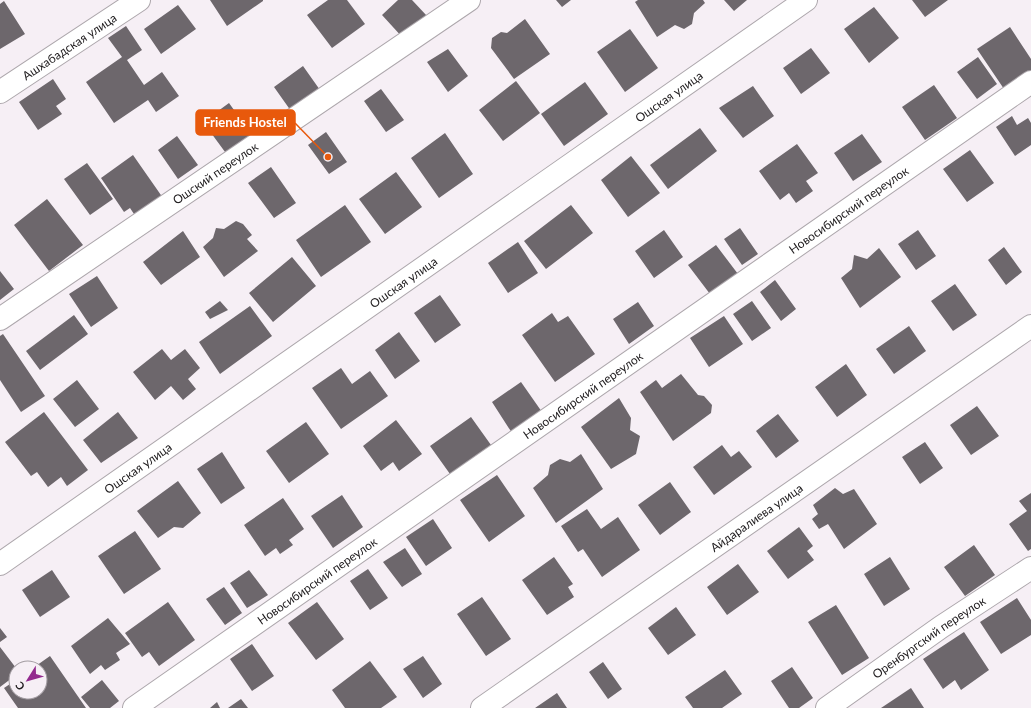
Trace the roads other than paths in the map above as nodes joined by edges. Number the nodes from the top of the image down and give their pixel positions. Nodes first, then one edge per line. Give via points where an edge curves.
1 (139, 0) edge
2 (469, 0) edge
3 (806, 0) edge
4 (1031, 82) edge
5 (0, 92) edge
6 (0, 319) edge
7 (1031, 326) edge
8 (0, 564) edge
9 (1031, 568) edge
10 (134, 708) edge
11 (482, 708) edge
12 (827, 708) edge

1 - 5 street, Ашхабадская улица
2 - 6 street, Ошский переулок
3 - 8 street, Ошская улица
4 - 10 street, Новосибирский переулок
7 - 11 street, Айдаралиева улица
9 - 12 street, Оренбургский переулок via 941,627

